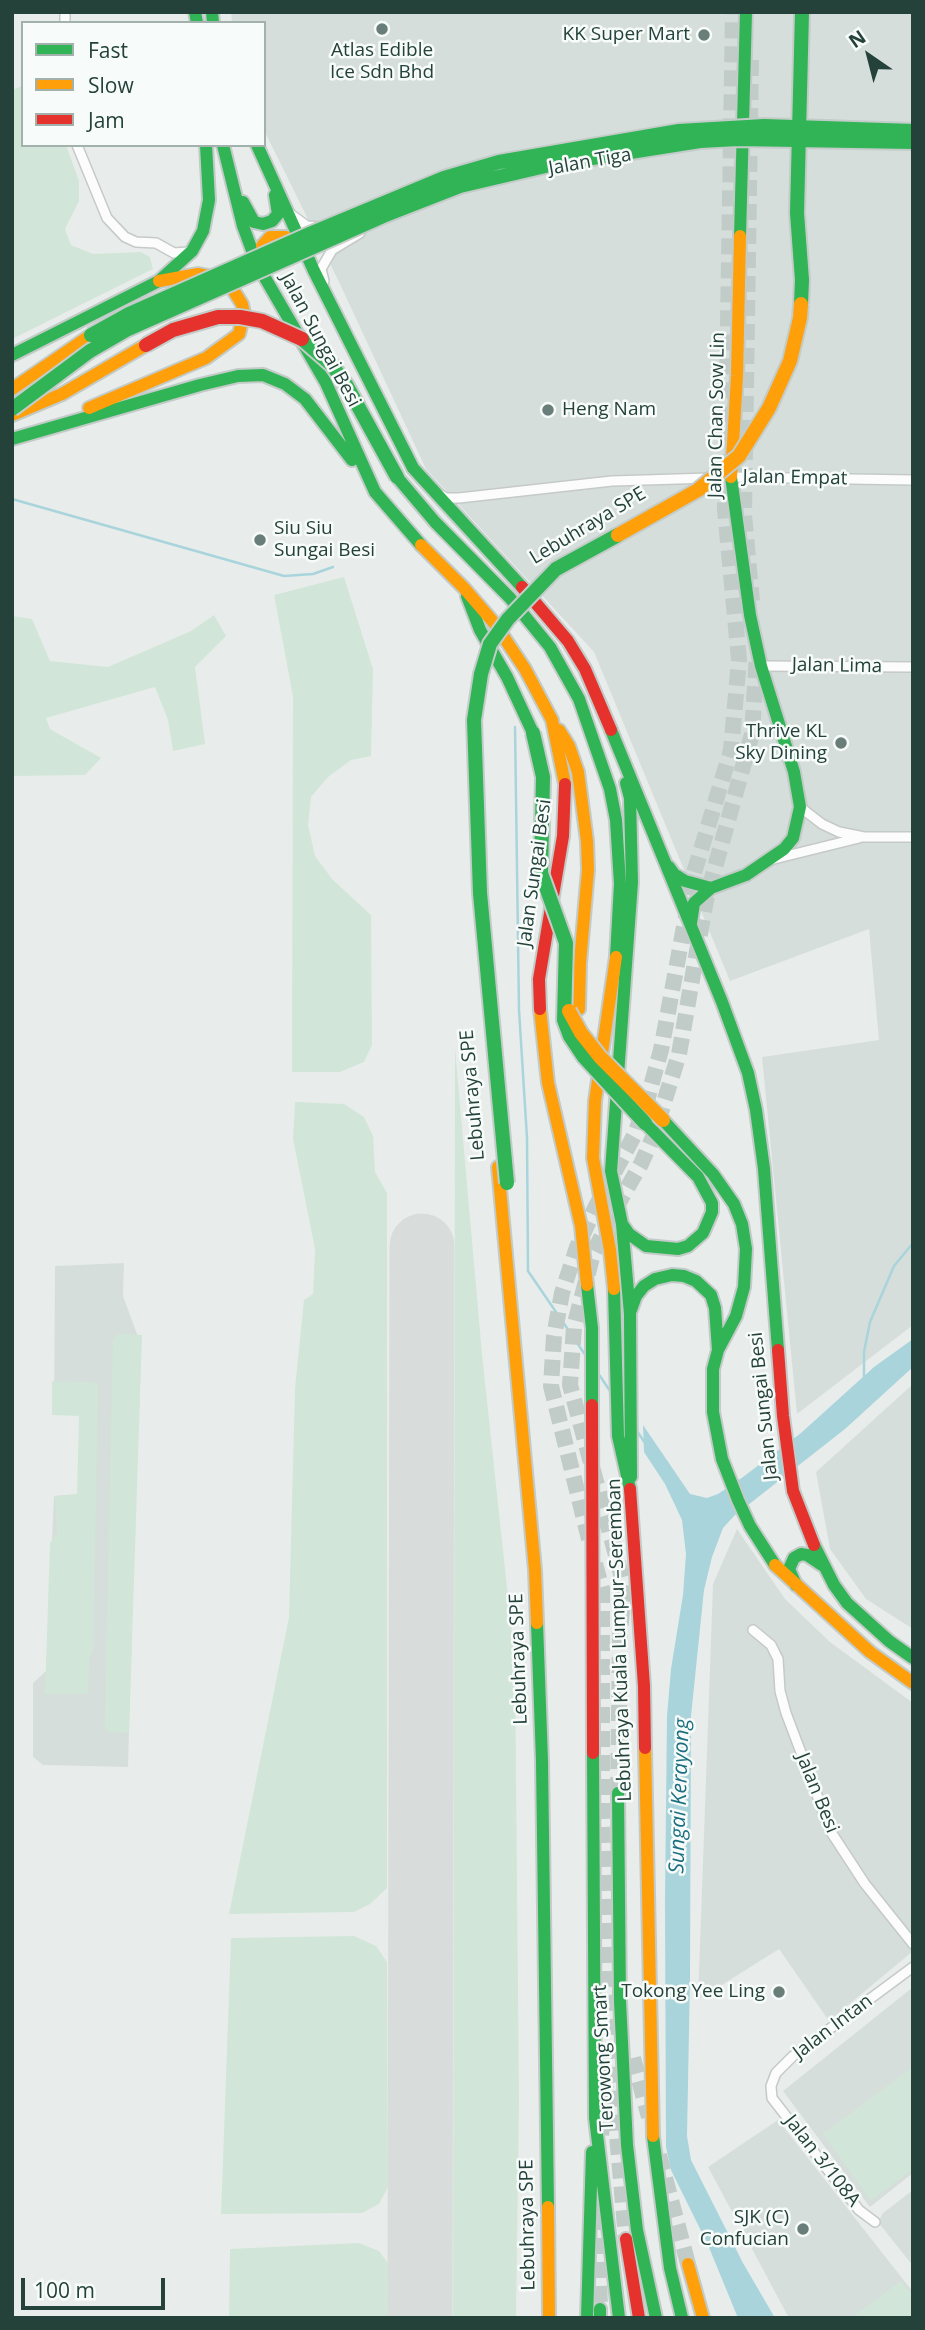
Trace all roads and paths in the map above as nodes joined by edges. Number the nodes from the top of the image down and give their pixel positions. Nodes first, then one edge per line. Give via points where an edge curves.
1 (746, 12) edge
2 (793, 12) edge
3 (802, 12) edge
4 (743, 124) junction
5 (913, 130) edge
6 (913, 142) edge
7 (741, 144) junction
8 (78, 147) edge
9 (206, 147) edge
10 (224, 147) edge
11 (225, 147) edge
12 (257, 147) edge
13 (257, 147) edge
14 (913, 147) edge
15 (288, 212) junction
16 (168, 251) junction
17 (192, 251) junction
18 (163, 278) junction
19 (327, 296) junction
20 (296, 328) junction
21 (12, 355) edge
22 (369, 384) junction
23 (12, 389) edge
24 (12, 409) edge
25 (12, 415) edge
26 (12, 439) edge
27 (731, 477) junction
28 (913, 480) edge
29 (429, 488) junction
30 (375, 492) junction
31 (464, 588) junction
32 (761, 666) junction
33 (913, 667) edge
34 (552, 720) junction
35 (615, 738) junction
36 (800, 807) junction
37 (864, 837) junction
38 (913, 837) edge
39 (771, 860) junction
40 (664, 862) junction
41 (711, 888) junction
42 (691, 928) junction
43 (566, 992) junction
44 (615, 1071) junction
45 (622, 1224) junction
46 (630, 1314) junction
47 (718, 1350) junction
48 (592, 1405) joint
49 (630, 1489) junction
50 (824, 1566) junction
51 (797, 1588) junction
52 (753, 1630) dead end
53 (913, 1658) edge
54 (913, 1683) edge
55 (618, 1793) tunnel mouth
56 (913, 1944) edge
57 (913, 1968) edge
58 (620, 2001) junction
59 (634, 2058) tunnel mouth
60 (772, 2098) joint
61 (596, 2118) junction
62 (875, 2222) dead end
63 (626, 2239) tunnel mouth
64 (688, 2264) tunnel mouth
65 (549, 2318) edge
66 (555, 2318) edge
67 (587, 2318) edge
68 (619, 2318) edge
69 (639, 2318) edge
70 (656, 2318) edge
71 (682, 2318) edge
72 (703, 2318) edge

1 - 4 main road, Jalan Chan Sow Lin
2 - 65 main road, Lebuhraya SPE, bridge via 795,283 784,357 763,406 735,452 694,485 554,564 529,585 483,642 471,674 467,720 474,895 535,1570
3 - 66 main road, Lebuhraya SPE, bridge via 797,213 800,318 790,360 769,408 739,456 698,490 556,569 533,591 490,644 474,720 480,893 542,1569 549,1761
4 - 5 street, Jalan Tiga
4 - 7 main road, Jalan Chan Sow Lin
4 - 15 street, Jalan Tiga via 653,130 502,157 425,182 320,227 307,226
5 - 23 main road, bridge via 764,127 678,131 499,162 444,178 127,315
6 - 24 main road, bridge via 700,141 554,164 460,186 128,329
7 - 14 street, Jalan Tiga
7 - 19 street, Jalan Tiga via 672,148 577,163 507,177 422,204 383,220 332,250 321,270
7 - 27 main road, Jalan Chan Sow Lin
8 - 16 street via 107,218 130,240 152,242
9 - 17 main road via 209,200 203,231
10 - 20 main road, Jalan Sungai Besi via 257,264
11 - 13 main road via 247,211 254,222 263,224 276,218 279,210
12 - 15 main road, Jalan Sungai Besi
15 - 19 main road, Jalan Sungai Besi
16 - 17 street
16 - 18 street via 171,263
17 - 18 main road
18 - 21 main road
18 - 26 main road via 198,274 230,285 244,313 239,334 206,358 151,384
19 - 22 main road, Jalan Sungai Besi
20 - 22 main road via 263,256 263,243 270,237 288,240
20 - 30 main road, Jalan Sungai Besi
22 - 29 main road, Jalan Sungai Besi via 399,444
25 - 49 main road, bridge via 62,394 173,330 218,317 262,321 303,339 332,365 397,477 510,598 550,648 579,699 616,820 620,884 615,970 594,1101 593,1158 610,1250 618,1436
26 - 30 main road via 200,385 263,375 305,399
27 - 28 street, Jalan Empat
27 - 29 street, Jalan Empat via 612,481 459,498 446,498
27 - 32 main road, Jalan Chan Sow Lin via 742,569
29 - 35 main road, Jalan Sungai Besi via 568,641
30 - 31 main road, Jalan Sungai Besi
31 - 34 main road, Jalan Sungai Besi via 526,669
31 - 43 main road, bridge via 480,630 533,733 544,777 541,873 566,943
32 - 33 street, Jalan Lima
32 - 36 main road, Jalan Chan Sow Lin via 794,772
34 - 44 main road, bridge via 569,746 584,809 588,870 579,1009 587,1031
34 - 48 main road, Jalan Sungai Besi via 566,791 539,979 540,1024 548,1083 580,1226 592,1328
35 - 40 main road, Jalan Sungai Besi
35 - 45 main road, Lebuhraya Kuala Lumpur–Seremban via 630,798 632,882 611,1171
36 - 37 street via 839,832
36 - 39 main road, Jalan Chan Sow Lin via 793,838
37 - 38 street
37 - 39 street
39 - 41 main road, Jalan Chan Sow Lin
40 - 41 main road via 685,881
40 - 42 main road, Jalan Sungai Besi
41 - 42 main road via 694,903
42 - 50 main road, Jalan Sungai Besi via 742,1054 756,1110 793,1491
43 - 44 main road, bridge via 574,1022
43 - 45 main road, bridge via 564,1020 584,1057 698,1177 709,1196 712,1212 703,1233 688,1246 646,1246
44 - 47 main road, bridge via 713,1174 742,1224 744,1287 736,1317
45 - 46 main road, Lebuhraya Kuala Lumpur–Seremban
46 - 47 main road via 644,1286 655,1279 684,1276 710,1295
46 - 49 main road, Lebuhraya Kuala Lumpur–Seremban
47 - 51 main road, Jalan Sungai Besi via 711,1390 722,1459 750,1526 775,1565
48 - 61 main road, Lebuhraya Kuala Lumpur–Seremban
49 - 71 main road, Lebuhraya Kuala Lumpur–Seremban via 644,1686 653,2148 670,2269
50 - 51 main road via 807,1555 794,1558 789,1569
50 - 53 main road, Jalan Sungai Besi via 855,1611
51 - 54 main road, Jalan Sungai Besi
52 - 56 street, Jalan Besi via 778,1658 786,1713 831,1832
55 - 58 main road, Terowong Smart
57 - 60 street, Jalan Intan via 793,2056 776,2073
58 - 59 main road
58 - 70 main road, Terowong Smart via 635,2218
60 - 62 street, Jalan 3/108A via 859,2210
61 - 67 main road via 590,2173
61 - 68 main road, Lebuhraya Kuala Lumpur–Seremban
63 - 69 main road
64 - 72 main road

